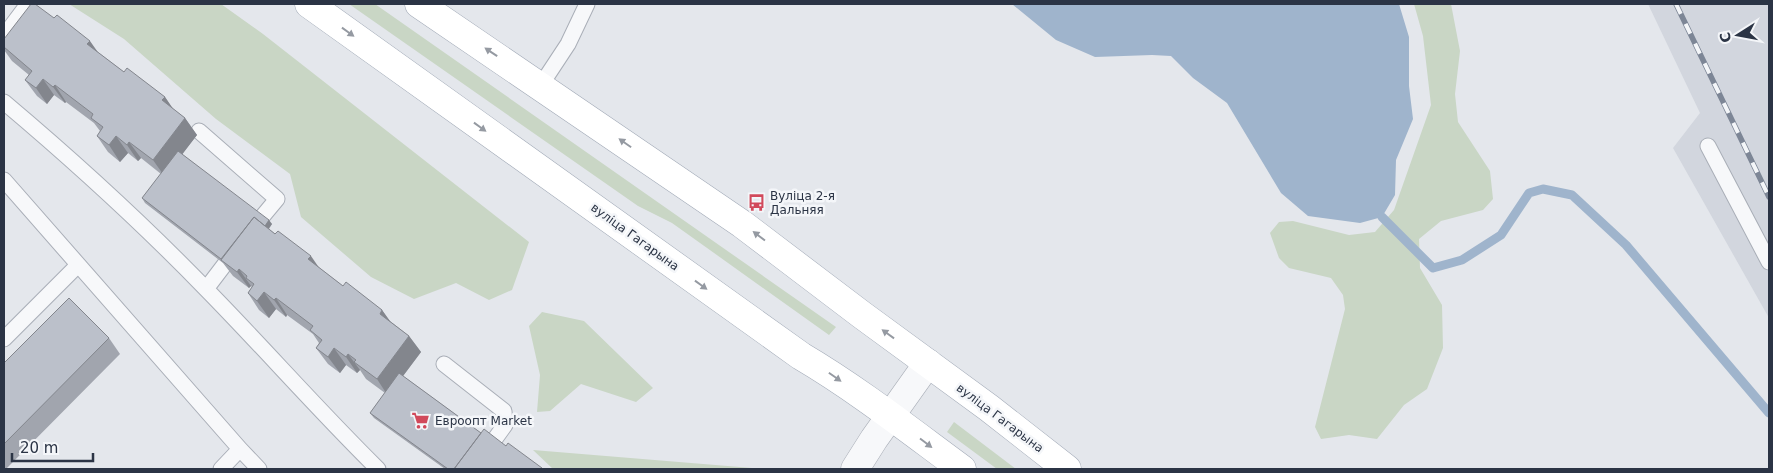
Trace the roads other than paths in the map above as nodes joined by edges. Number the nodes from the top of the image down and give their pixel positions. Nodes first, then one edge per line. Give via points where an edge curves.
1 (28, 4) edge
2 (308, 4) edge
3 (419, 4) edge
4 (587, 4) edge
5 (4, 36) edge
6 (541, 85) junction
7 (4, 102) edge
8 (199, 131) dead end
9 (1708, 146) dead end
10 (4, 180) edge
11 (262, 217) edge
12 (1769, 262) edge
13 (225, 264) edge
14 (78, 266) junction
15 (206, 289) junction
16 (4, 339) edge
17 (928, 363) junction
18 (444, 364) dead end
19 (891, 416) junction
20 (492, 443) edge
21 (240, 449) junction
22 (221, 469) edge
23 (259, 469) edge
24 (378, 469) edge
25 (855, 469) edge
26 (962, 469) edge
27 (1067, 469) edge

1 - 5 lane
2 -> 19 main road, вуліца Гагарына via 793,350
6 -> 3 main road, вуліца Гагарына
4 - 6 lane via 568,44
17 -> 6 main road, вуліца Гагарына via 742,224
7 - 15 lane via 69,156
8 - 11 lane via 277,199
9 - 12 lane
10 - 14 lane
13 - 15 lane
14 - 16 lane
14 - 21 lane
15 - 24 lane
17 - 19 street
17 - 27 main road, вуліца Гагарына
18 - 20 lane via 504,411 505,425
19 - 25 street
19 -> 26 main road, вуліца Гагарына
21 - 22 lane
21 - 23 lane

